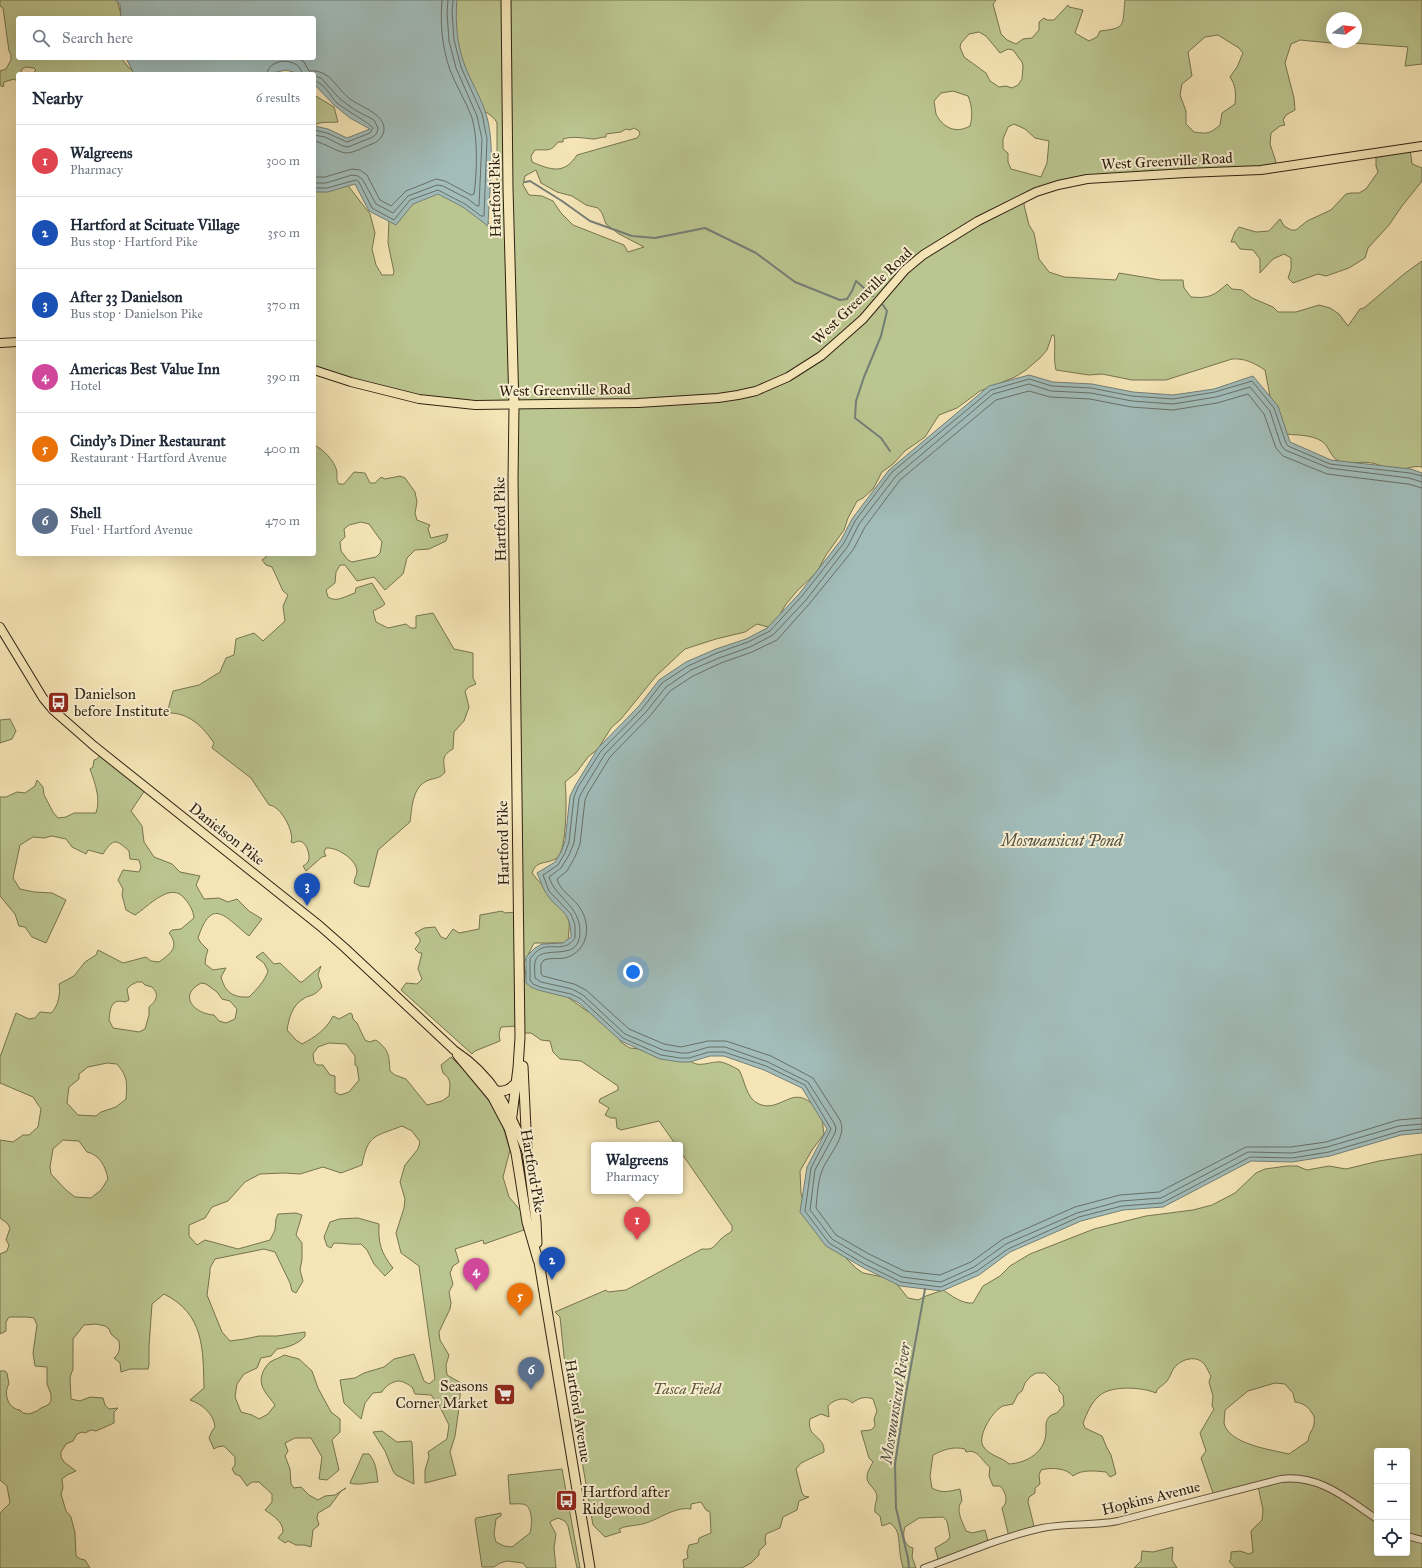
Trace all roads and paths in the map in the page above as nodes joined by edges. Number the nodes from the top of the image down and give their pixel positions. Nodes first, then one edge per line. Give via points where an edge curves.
1 (506, 0) edge
2 (1422, 146) edge
3 (16, 342) edge
4 (0, 343) edge
5 (316, 371) edge
6 (514, 406) junction
7 (0, 627) edge
8 (520, 1037) junction
9 (454, 1050) junction
10 (516, 1083) junction
11 (497, 1091) junction
12 (512, 1116) junction
13 (510, 1131) junction
14 (526, 1150) junction
15 (538, 1260) junction
16 (546, 1306) joint
17 (1374, 1517) edge
18 (1410, 1537) edge
19 (1422, 1540) edge
20 (590, 1568) edge
21 (924, 1568) edge

1 - 6 highway, Hartford Pike
2 - 6 main road, West Greenville Road via 1282,168 1097,178 1058,185 1020,199 943,242 905,270 863,319 821,356 788,377 756,390 718,398
3 - 4 main road
5 - 6 main road, West Greenville Road via 419,399
6 - 8 highway, Hartford Pike
7 - 9 main road, Danielson Pike via 53,710 94,746 320,926
8 - 10 highway, Hartford Pike
8 - 14 highway, Hartford Pike
9 - 11 main road, Danielson Pike via 470,1061
9 - 13 main road, Danielson Pike via 492,1097
10 - 11 highway via 506,1091
10 - 12 highway, Hartford Pike
11 - 12 main road, Danielson Pike
12 - 13 highway, Hartford Pike
12 - 14 main road, Danielson Pike
13 - 15 highway, Hartford Pike via 527,1222
14 - 15 highway, Hartford Pike via 536,1221
15 - 16 highway, Hartford Pike
16 - 20 highway, Hartford Avenue
17 - 21 street, Hopkins Avenue via 1328,1486 1293,1477 1118,1521 1042,1528
18 - 19 street

